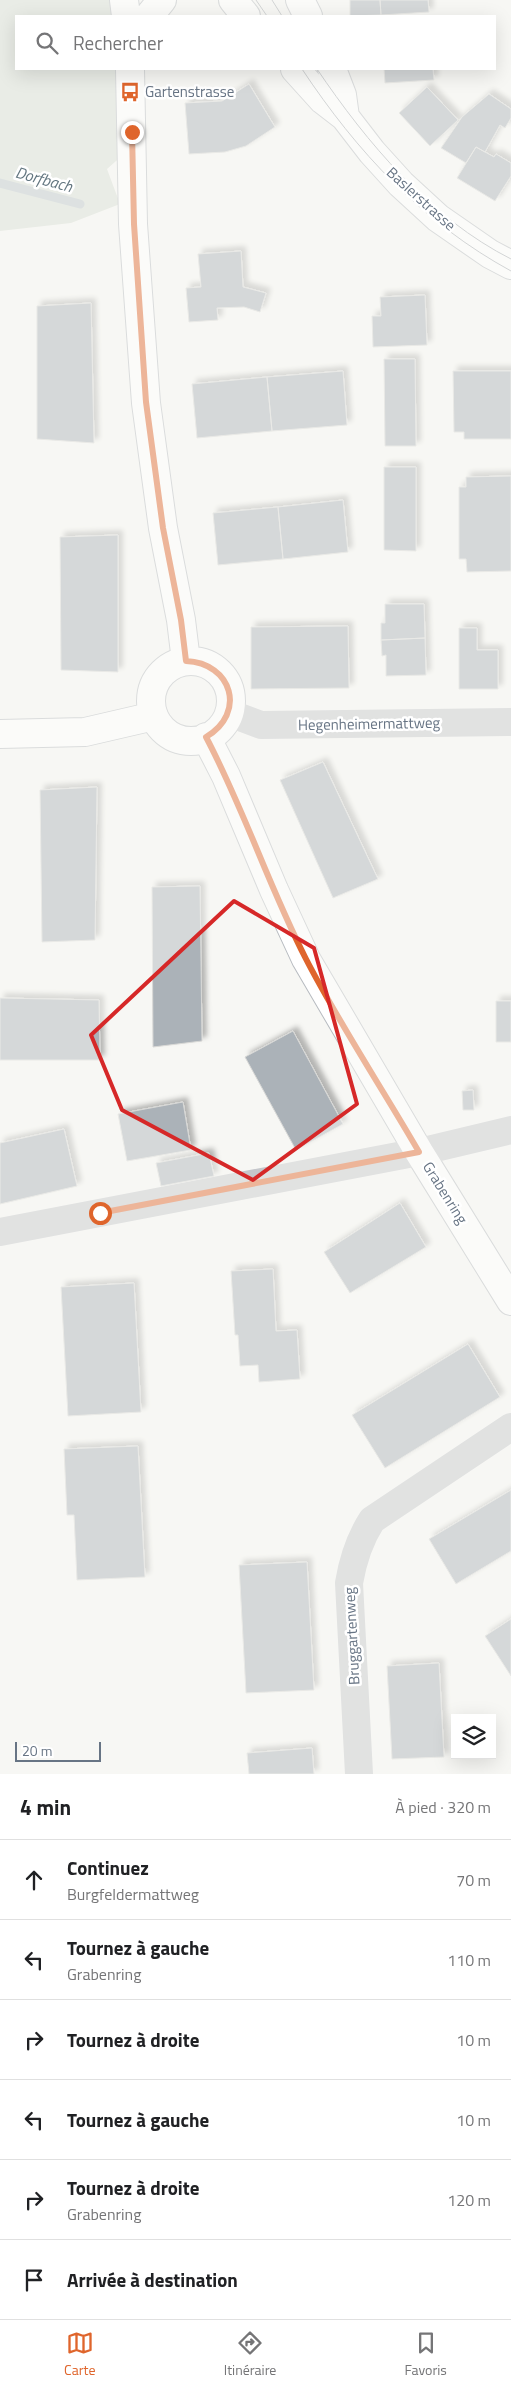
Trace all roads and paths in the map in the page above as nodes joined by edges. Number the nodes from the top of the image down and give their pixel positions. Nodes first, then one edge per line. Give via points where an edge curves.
1 (124, 0) edge
2 (162, 0) edge
3 (233, 0) edge
4 (300, 0) edge
5 (126, 15) edge
6 (150, 15) edge
7 (245, 15) edge
8 (308, 15) edge
9 (130, 70) edge
10 (296, 70) edge
11 (332, 70) edge
12 (345, 117) junction
13 (511, 265) edge
14 (186, 661) junction
15 (229, 713) junction
16 (154, 716) junction
17 (511, 722) edge
18 (0, 734) edge
19 (206, 737) junction
20 (511, 1130) edge
21 (419, 1152) junction
22 (0, 1232) edge
23 (511, 1301) edge
24 (511, 1427) edge
25 (359, 1774) edge

1 - 5 main road
2 - 6 main road
3 - 7 main road
4 - 8 main road
9 - 14 main road via 134,224 146,402
10 - 12 main road, Baslerstrasse via 323,100
11 - 12 main road, Baslerstrasse via 342,95
12 - 13 main road, Baslerstrasse via 372,152 438,218
14 - 15 main road via 208,665 221,676 229,691
14 - 16 main road via 174,664 156,680 151,698
15 - 17 street, Hegenheimermattweg via 261,725
15 - 19 main road via 224,723
16 - 18 main road via 85,732
16 - 19 main road via 175,738 196,740
19 - 21 main road, Grabenring via 306,959
20 - 21 street
21 - 22 street
21 - 23 main road, Grabenring
24 - 25 street, Bruggartenweg via 372,1520 362,1536 348,1582

